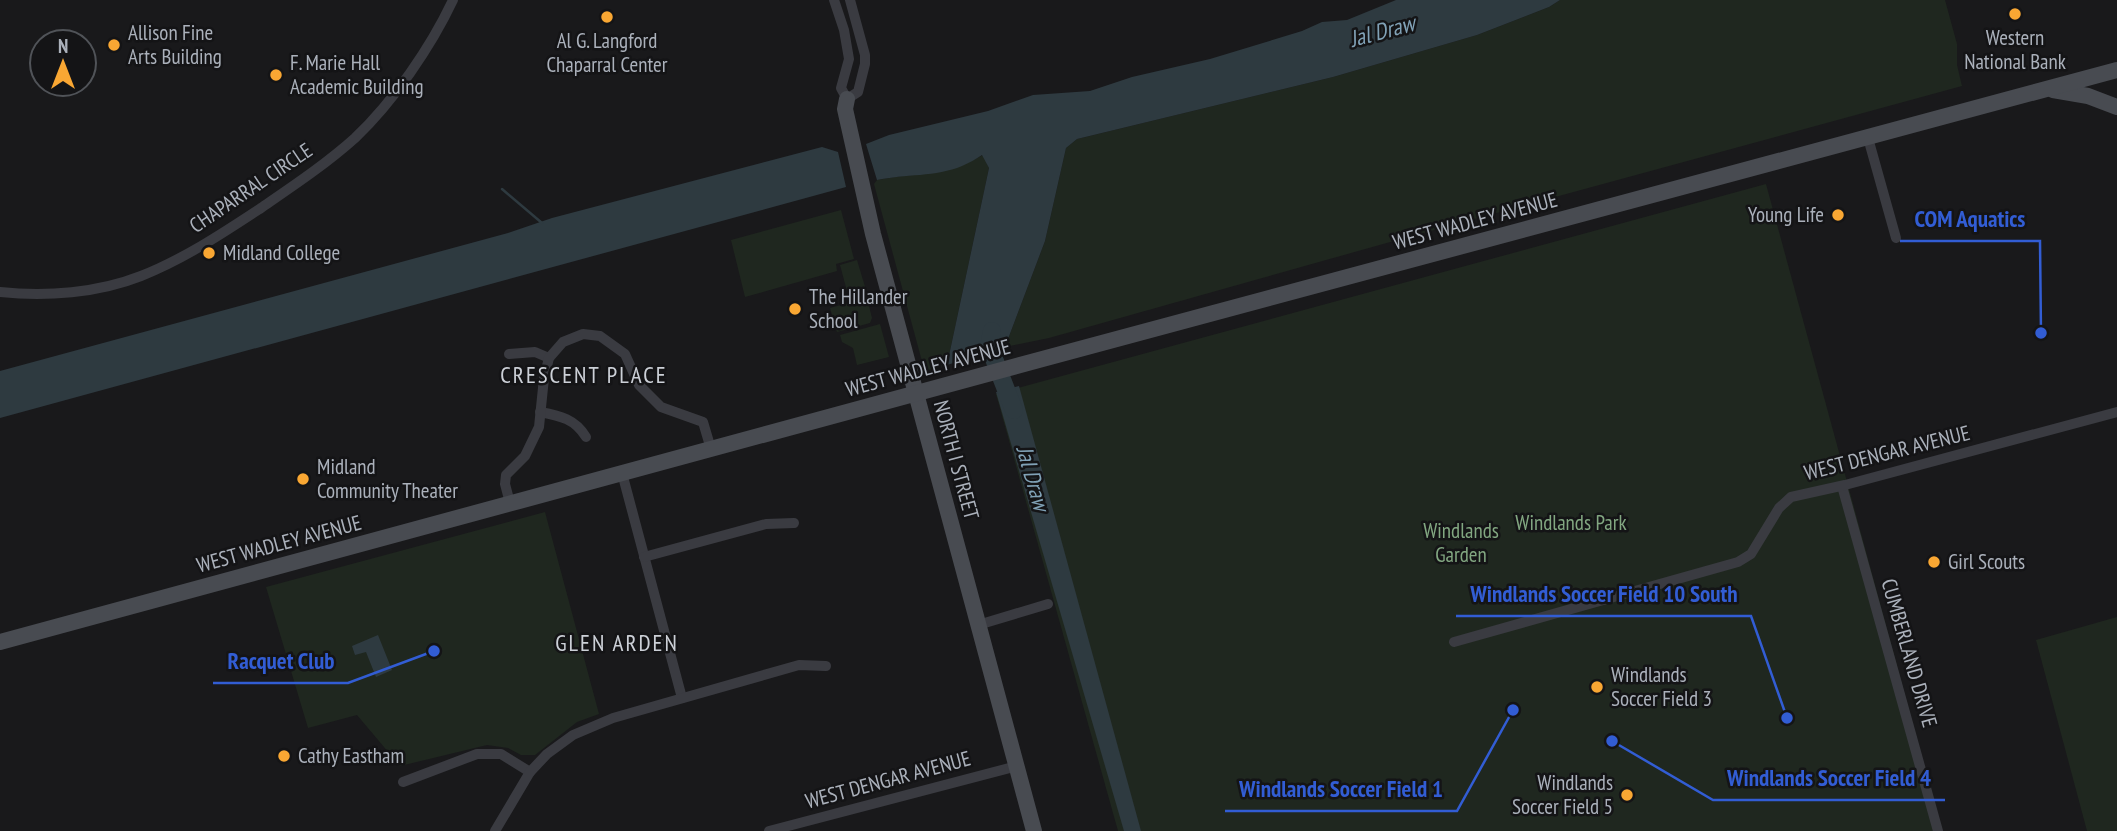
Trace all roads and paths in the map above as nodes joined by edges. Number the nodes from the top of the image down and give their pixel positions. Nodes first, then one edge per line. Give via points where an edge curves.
1 (453, 0) edge
2 (834, 0) edge
3 (850, 0) edge
4 (2117, 70) edge
5 (2048, 89) junction
6 (847, 99) junction
7 (2117, 107) edge
8 (1868, 138) junction
9 (1896, 238) dead end
10 (0, 292) edge
11 (509, 354) dead end
12 (549, 358) junction
13 (916, 393) junction
14 (541, 412) junction
15 (2117, 412) edge
16 (586, 437) dead end
17 (711, 449) junction
18 (622, 473) junction
19 (1842, 486) junction
20 (510, 503) junction
21 (794, 523) dead end
22 (644, 557) junction
23 (1048, 604) dead end
24 (978, 625) junction
25 (0, 642) edge
26 (1454, 642) dead end
27 (826, 666) dead end
28 (682, 698) junction
29 (1017, 766) junction
30 (530, 772) junction
31 (403, 782) dead end
32 (495, 831) edge
33 (769, 831) edge
34 (1034, 831) edge
35 (1938, 831) edge

1 - 10 street, CHAPARRAL CIRCLE via 397,90 355,137 292,188 240,222 141,276 71,292
2 - 6 street via 849,59 841,88
3 - 6 street via 865,64 858,92
4 - 5 main road, WEST WADLEY AVENUE
5 - 7 main road
5 - 8 main road, WEST WADLEY AVENUE
6 - 13 main road, NORTH I STREET via 845,109 873,234
8 - 9 street
8 - 13 main road, WEST WADLEY AVENUE
11 - 12 street via 536,352
12 - 14 street
12 - 17 street via 563,342 583,334 600,336 625,354 639,385 660,407 703,422
13 - 17 main road, WEST WADLEY AVENUE
13 - 24 main road, NORTH I STREET
14 - 16 street via 579,425
14 - 20 street via 526,456 506,475
15 - 19 street, WEST DENGAR AVENUE
17 - 18 main road, WEST WADLEY AVENUE
18 - 20 main road, WEST WADLEY AVENUE
18 - 22 street
19 - 26 street, WEST DENGAR AVENUE via 1791,497 1779,508 1751,554 1738,562
19 - 35 street, CUMBERLAND DRIVE
20 - 25 main road, WEST WADLEY AVENUE
21 - 22 street via 766,524
22 - 28 street
23 - 24 street
24 - 29 main road, NORTH I STREET
27 - 28 street via 799,665
28 - 30 street via 582,731 558,744
29 - 33 street, WEST DENGAR AVENUE
29 - 34 main road, NORTH I STREET
30 - 31 street via 501,754 477,754
30 - 32 street

